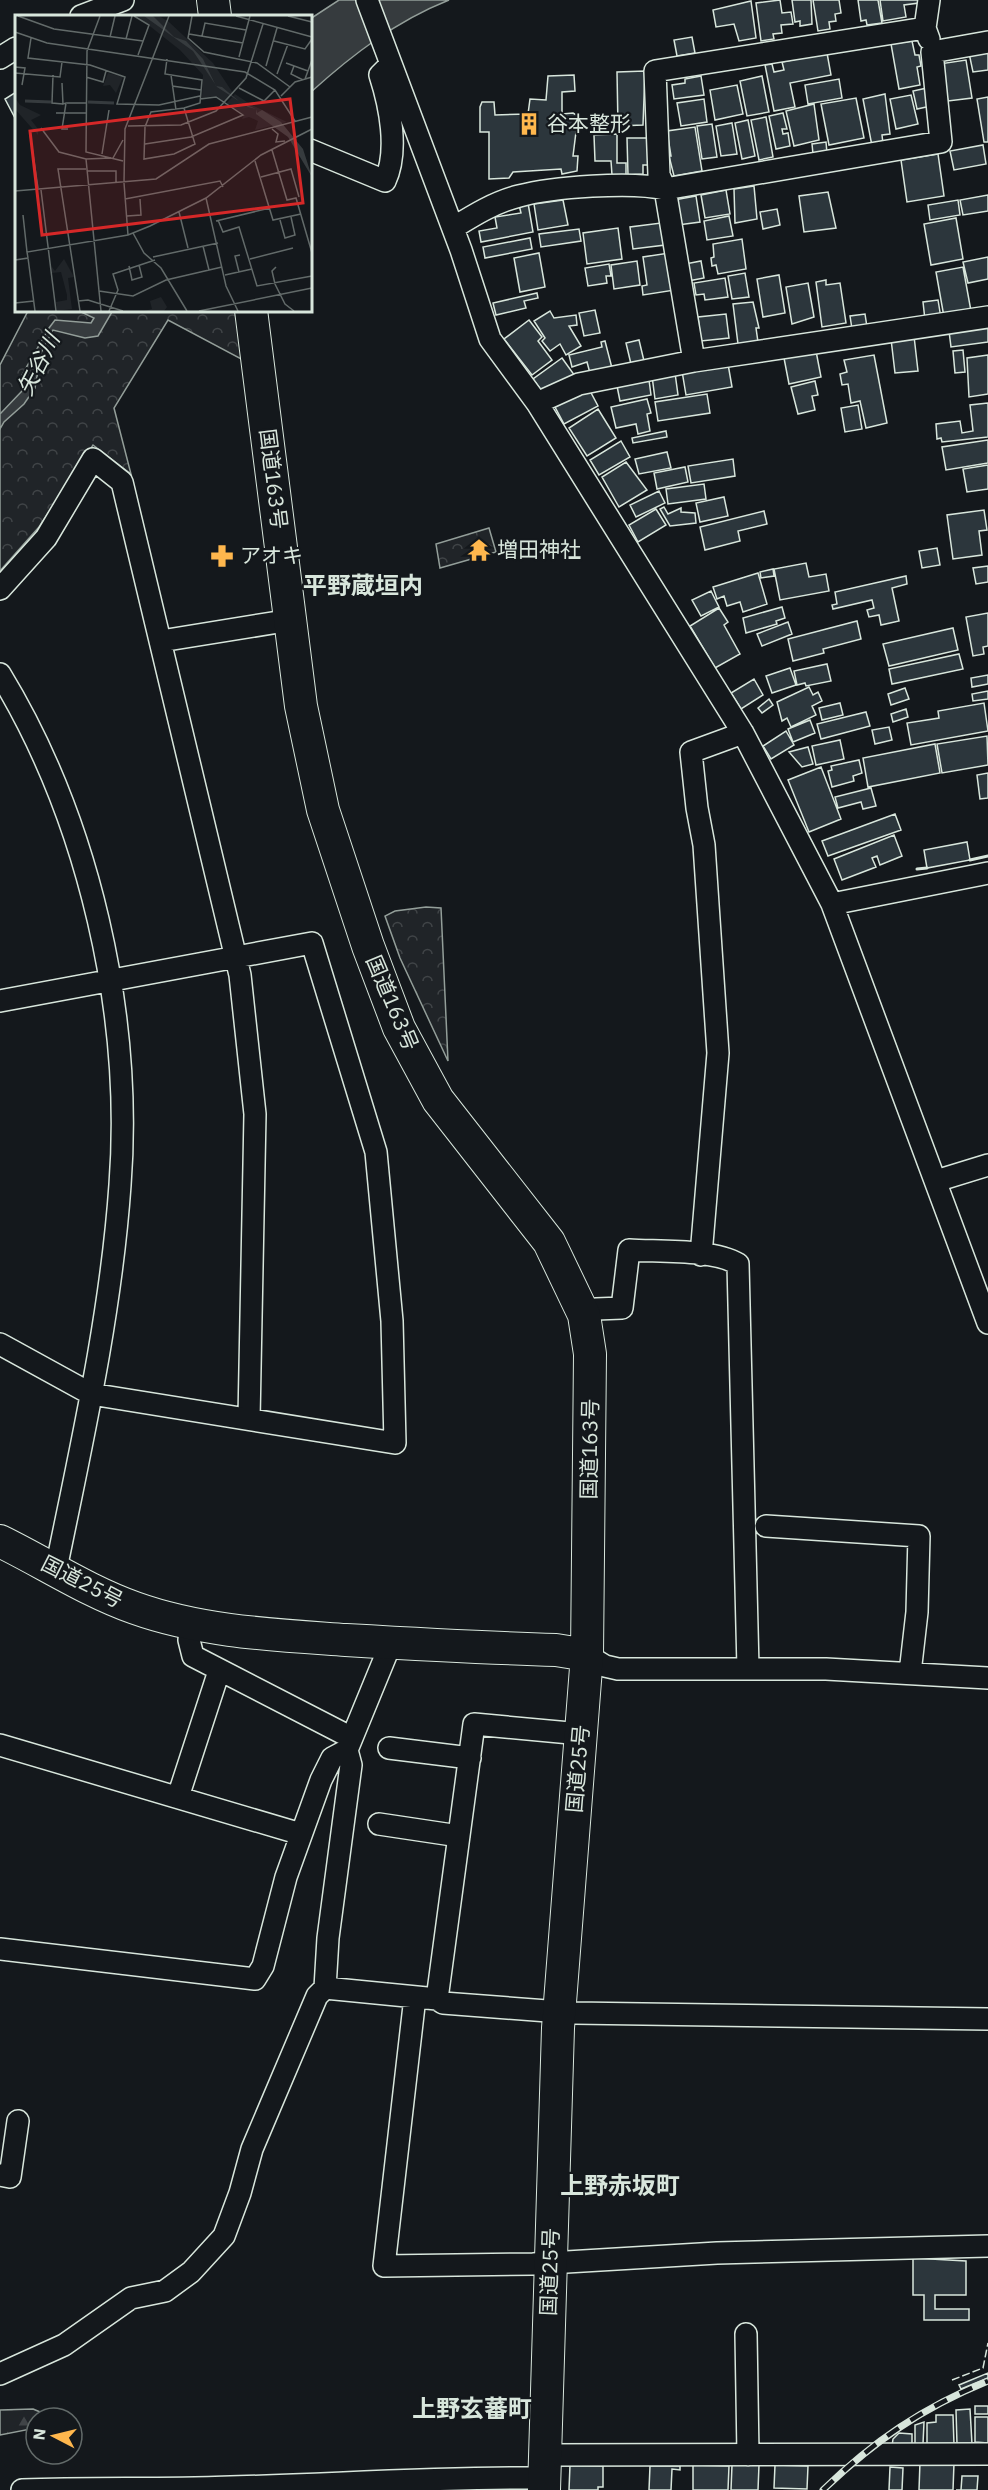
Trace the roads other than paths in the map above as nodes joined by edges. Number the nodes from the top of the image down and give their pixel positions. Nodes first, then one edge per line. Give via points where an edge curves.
1 (123, 0) edge
2 (213, 0) edge
3 (367, 0) edge
4 (929, 0) edge
5 (84, 15) edge
6 (215, 15) edge
7 (925, 28) junction
8 (988, 42) edge
9 (15, 49) edge
10 (932, 52) junction
11 (0, 58) edge
12 (389, 60) junction
13 (312, 151) edge
14 (665, 189) junction
15 (453, 228) junction
16 (251, 312) edge
17 (988, 317) edge
18 (694, 361) junction
19 (537, 403) junction
20 (0, 589) edge
21 (291, 620) junction
22 (161, 641) junction
23 (0, 674) edge
24 (743, 733) junction
25 (988, 873) edge
26 (832, 904) junction
27 (236, 956) junction
28 (110, 979) junction
29 (0, 1001) edge
30 (988, 1166) edge
31 (936, 1181) junction
32 (702, 1255) junction
33 (584, 1315) junction
34 (988, 1323) edge
35 (0, 1344) edge
36 (91, 1394) junction
37 (249, 1419) junction
38 (766, 1526) dead end
39 (0, 1540) edge
40 (56, 1569) junction
41 (191, 1623) junction
42 (391, 1643) junction
43 (587, 1655) junction
44 (748, 1668) junction
45 (219, 1671) junction
46 (910, 1673) junction
47 (988, 1678) edge
48 (581, 1734) junction
49 (349, 1743) junction
50 (0, 1745) edge
51 (390, 1748) dead end
52 (470, 1758) junction
53 (178, 1797) junction
54 (379, 1824) dead end
55 (301, 1834) junction
56 (459, 1836) junction
57 (0, 1949) edge
58 (325, 1988) junction
59 (415, 1997) junction
60 (436, 1999) junction
61 (559, 2012) junction
62 (988, 2019) edge
63 (18, 2121) dead end
64 (0, 2175) edge
65 (988, 2246) edge
66 (549, 2262) junction
67 (746, 2334) dead end
68 (0, 2374) edge
69 (988, 2454) edge
70 (748, 2455) junction
71 (545, 2474) edge
72 (22, 2490) edge

1 - 5 street
2 - 6 highway
3 - 12 street
4 - 7 street
7 - 10 street
7 - 14 street via 655,71 659,176
8 - 10 street
9 - 11 street
10 - 14 street via 941,142
12 - 13 street via 380,75 392,144 385,181
12 - 15 street
14 - 15 street via 649,185 590,187 520,195 484,209
14 - 18 street
15 - 19 street via 490,339
16 - 21 highway, 国道163号
17 - 18 street
18 - 19 street via 579,384
19 - 24 street
20 - 22 street via 46,538 93,459 122,482
21 - 22 street
21 - 33 highway, 国道163号 via 301,706 323,810 399,1028 438,1100 549,1242
22 - 27 street
23 - 28 street via 35,738 80,853
24 - 26 street
24 - 32 street via 692,752 704,845 718,1053
25 - 26 street
26 - 31 street
27 - 28 street
27 - 37 street via 255,1114
27 - 37 street via 312,943 376,1152 392,1321 395,1443
28 - 29 street
28 - 36 street via 119,1053 121,1182
30 - 31 street
31 - 34 street
32 - 33 street via 629,1250 622,1308 596,1309
32 - 44 street via 731,1259 738,1264
33 - 43 highway, 国道163号 via 591,1399
35 - 36 street
36 - 37 street
36 - 40 street
38 - 46 street via 920,1536
39 - 40 highway, 国道25号
40 - 41 highway, 国道25号 via 87,1588 126,1604
41 - 42 highway, 国道25号 via 277,1636
41 - 45 street via 189,1640 193,1656
42 - 43 highway, 国道25号 via 556,1650
42 - 49 street
43 - 44 street via 618,1669
43 - 48 highway, 国道25号
44 - 46 street
45 - 49 street
45 - 53 street
46 - 47 street
48 - 52 street via 474,1724
48 - 61 highway, 国道25号
49 - 55 street via 332,1758
49 - 58 street via 351,1765
50 - 53 street
51 - 52 street
52 - 56 street
53 - 55 street
54 - 56 street
55 - 57 street via 263,1966 255,1979
56 - 60 street
58 - 59 street
58 - 68 street via 317,1996 252,2149 224,2236 191,2272 165,2290 131,2298 64,2345
59 - 60 street
59 - 66 street via 384,2266
60 - 61 street via 443,2003
61 - 62 street
61 - 66 highway, 国道25号
63 - 64 street via 10,2177
65 - 66 street
66 - 71 highway, 国道25号
67 - 70 street
69 - 70 street
70 - 71 street
71 - 72 street via 194,2488

